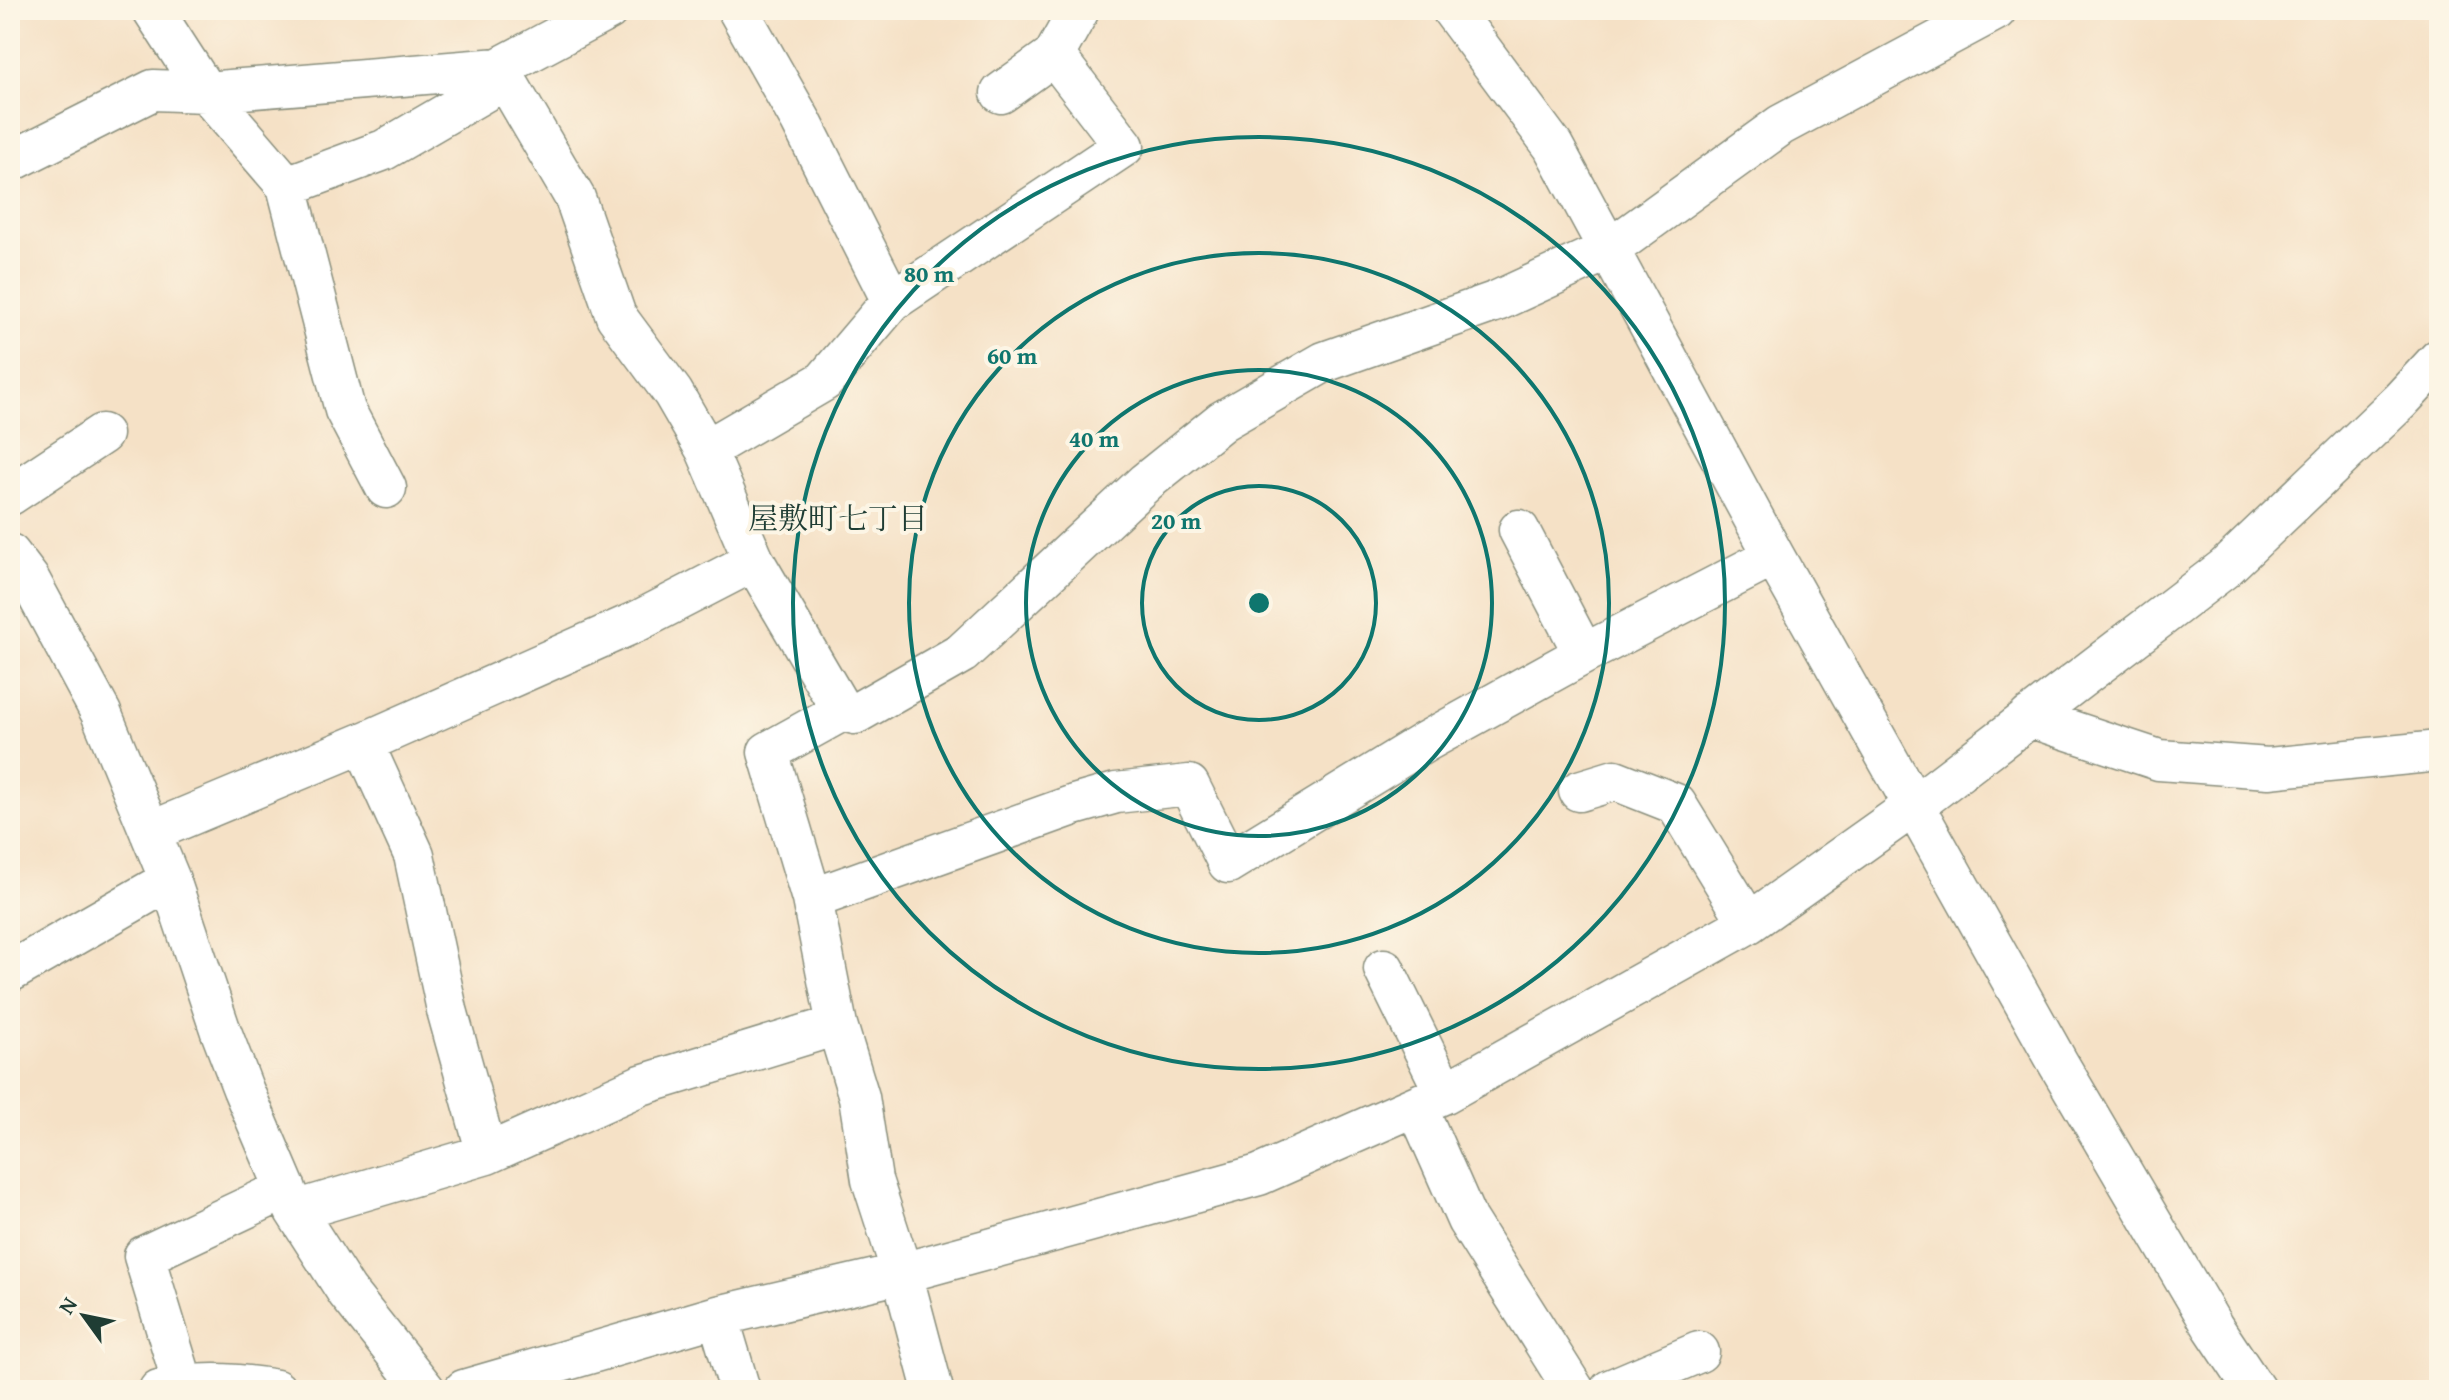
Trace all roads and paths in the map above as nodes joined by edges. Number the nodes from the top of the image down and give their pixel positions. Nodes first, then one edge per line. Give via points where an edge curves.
1 (153, 10) edge
2 (608, 10) edge
3 (738, 10) edge
4 (1079, 10) edge
5 (1452, 10) edge
6 (1996, 10) edge
7 (1054, 55) junction
8 (502, 74) junction
9 (206, 92) junction
10 (1001, 93) dead end
11 (10, 162) edge
12 (287, 186) junction
13 (1610, 249) junction
14 (892, 301) junction
15 (2439, 359) edge
16 (102, 434) dead end
17 (706, 450) junction
18 (386, 488) dead end
19 (10, 495) edge
20 (1519, 530) dead end
21 (1774, 556) junction
22 (754, 561) junction
23 (16, 574) edge
24 (1584, 654) junction
25 (842, 711) junction
26 (2029, 717) junction
27 (363, 743) junction
28 (2439, 751) edge
29 (1579, 791) dead end
30 (1915, 805) junction
31 (150, 832) junction
32 (170, 880) junction
33 (812, 899) junction
34 (1749, 923) junction
35 (1384, 969) dead end
36 (10, 972) edge
37 (837, 1025) junction
38 (1431, 1100) junction
39 (487, 1154) junction
40 (291, 1200) junction
41 (902, 1273) junction
42 (718, 1316) junction
43 (1699, 1352) dead end
44 (171, 1387) edge
45 (273, 1389) edge
46 (425, 1390) edge
47 (464, 1390) edge
48 (740, 1390) edge
49 (933, 1390) edge
50 (1574, 1390) edge
51 (1610, 1390) edge
52 (2255, 1390) edge

1 - 9 street
2 - 8 street
3 - 14 street
4 - 7 street
5 - 13 street via 1553,146
6 - 13 street via 1781,125
7 - 10 street
7 - 14 street via 1124,146
8 - 9 street
8 - 12 street via 384,150
8 - 17 street via 575,198 616,316 673,393
9 - 11 street via 153,90
9 - 12 street
12 - 18 street via 345,410
13 - 21 street
13 - 25 street via 1497,301 1324,362 1222,421 1146,482 962,653 855,714
14 - 17 street via 824,381
15 - 26 street via 2225,568
16 - 19 street
17 - 22 street
20 - 24 street
21 - 24 street
21 - 30 street
22 - 25 street
22 - 27 street via 638,621
23 - 31 street via 101,713
24 - 33 street via 1425,742 1228,863 1189,785 1116,793 1074,805
25 - 33 street via 768,752
26 - 28 street via 2159,760 2269,768
26 - 30 street
27 - 31 street
27 - 39 street via 414,855 447,1010
29 - 34 street via 1615,780 1676,804
30 - 34 street
30 - 52 street via 2058,1063
31 - 32 street
32 - 36 street
32 - 40 street via 220,1029
33 - 37 street
34 - 38 street
35 - 38 street
37 - 39 street via 641,1085
37 - 41 street via 859,1097 872,1180
38 - 41 street via 1259,1175
38 - 50 street via 1467,1220
39 - 40 street
40 - 44 street via 144,1256
40 - 46 street via 347,1292
41 - 42 street
41 - 49 street
42 - 47 street
42 - 48 street
43 - 51 street
44 - 45 street

